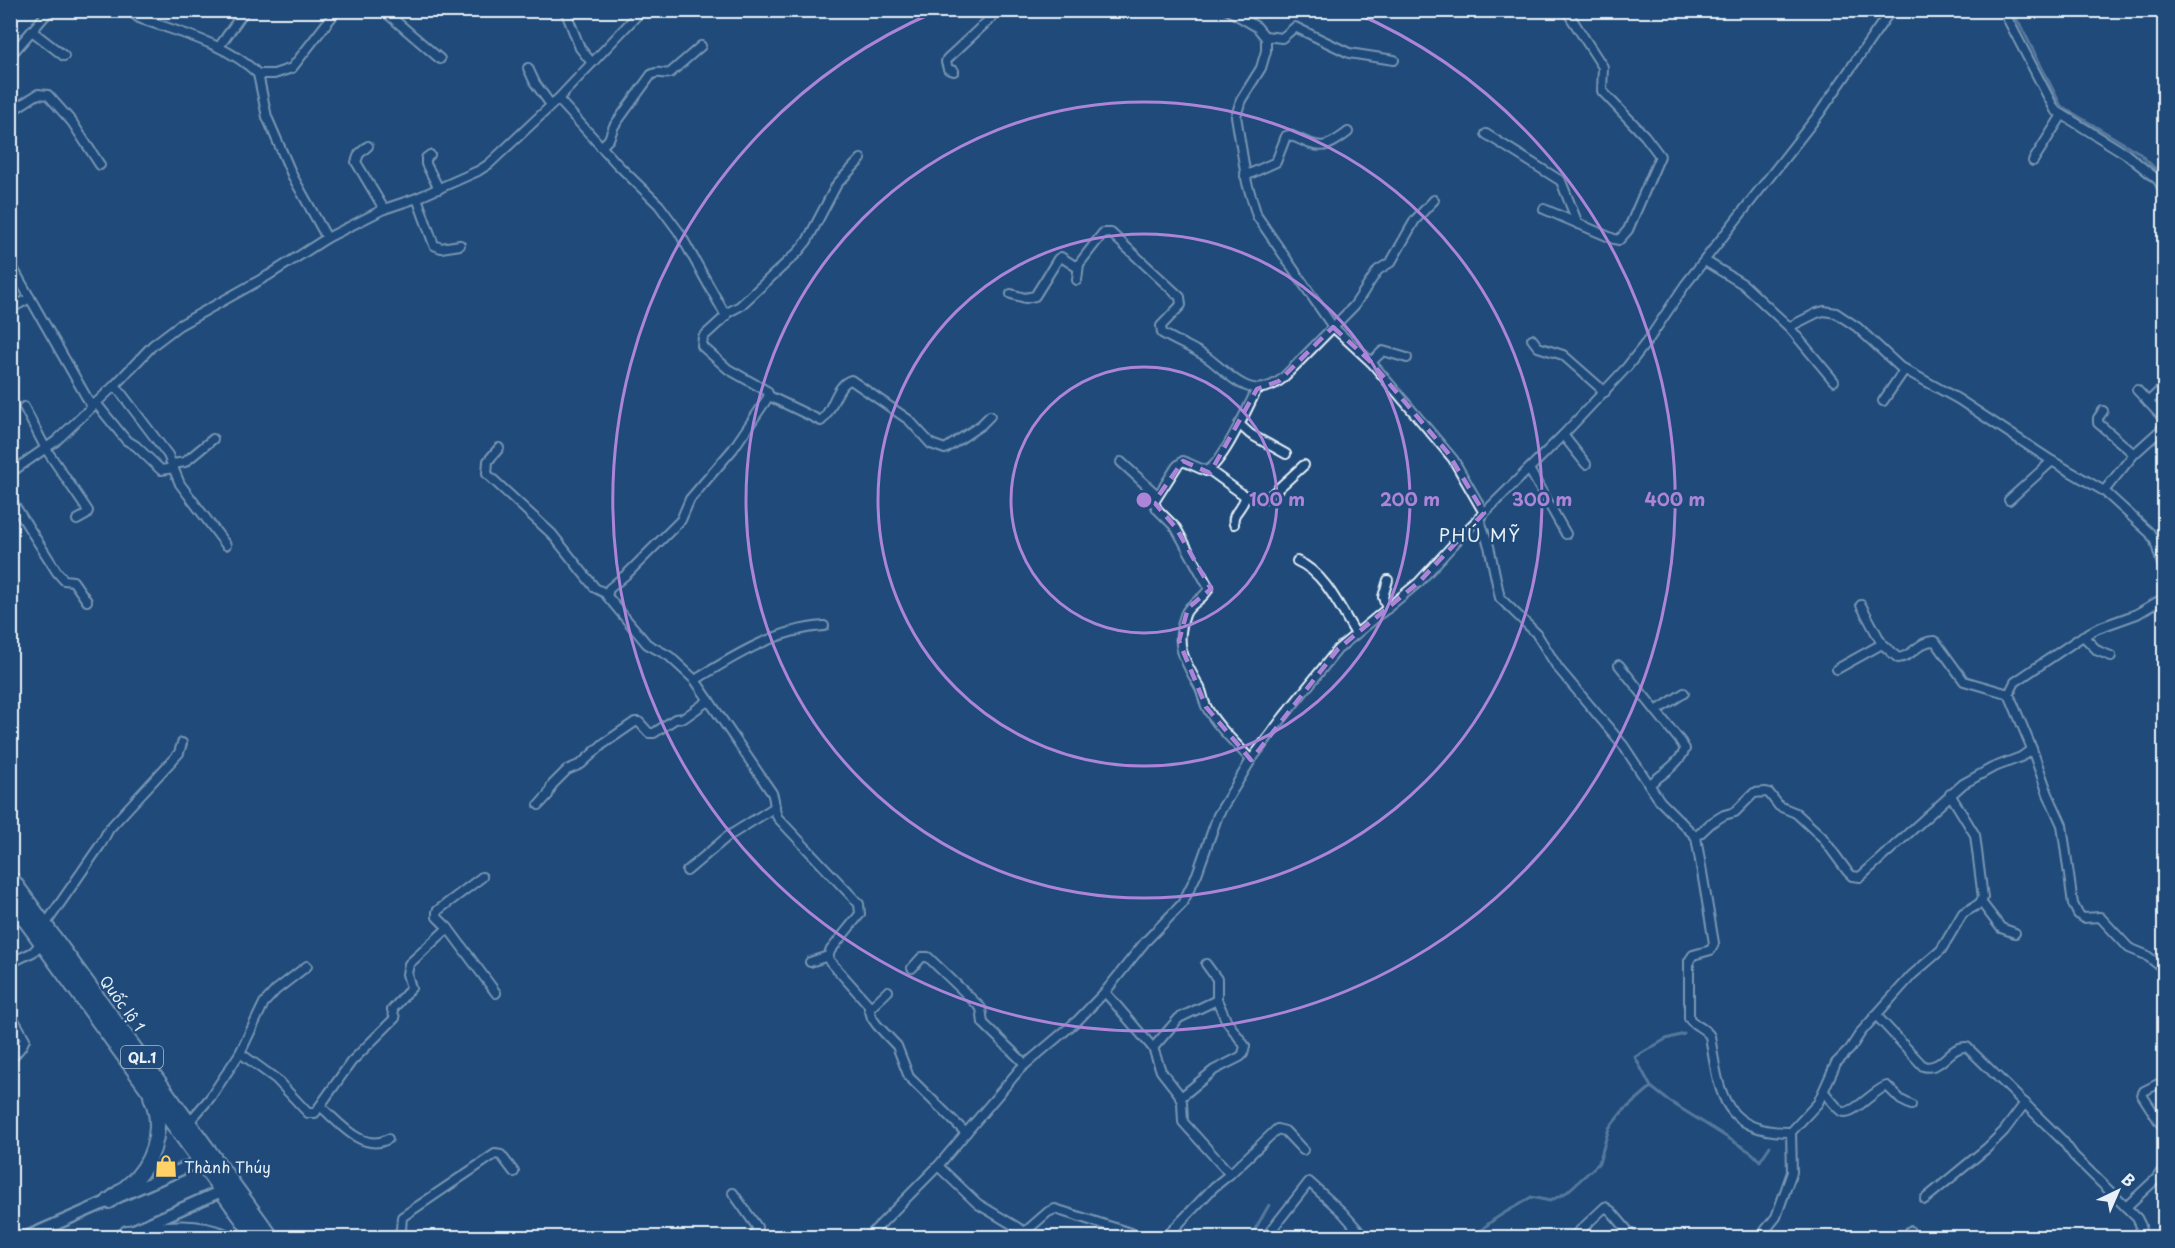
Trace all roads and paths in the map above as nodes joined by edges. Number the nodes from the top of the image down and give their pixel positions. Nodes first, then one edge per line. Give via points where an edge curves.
1 (50, 10) edge
2 (129, 10) edge
3 (245, 10) edge
4 (337, 10) edge
5 (383, 10) edge
6 (565, 10) edge
7 (642, 10) edge
8 (992, 10) edge
9 (1228, 10) edge
10 (1566, 10) edge
11 (1891, 10) edge
12 (2003, 10) edge
13 (32, 31) junction
14 (1265, 36) junction
15 (701, 46) dead end
16 (219, 47) junction
17 (10, 56) edge
18 (64, 56) dead end
19 (441, 59) dead end
20 (1394, 60) dead end
21 (592, 63) junction
22 (528, 68) dead end
23 (954, 71) dead end
24 (258, 74) junction
25 (558, 99) junction
26 (551, 105) junction
27 (10, 112) edge
28 (2062, 115) junction
29 (1348, 132) dead end
30 (1486, 134) dead end
31 (369, 146) dead end
32 (601, 147) junction
33 (430, 155) dead end
34 (861, 159) dead end
35 (2033, 161) dead end
36 (100, 165) dead end
37 (1245, 176) junction
38 (439, 189) junction
39 (2164, 191) edge
40 (417, 198) junction
41 (1434, 200) dead end
42 (384, 209) junction
43 (1544, 209) dead end
44 (1578, 224) junction
45 (327, 238) junction
46 (460, 245) dead end
47 (1705, 261) junction
48 (10, 263) edge
49 (1078, 268) junction
50 (1077, 280) dead end
51 (1011, 294) dead end
52 (30, 298) junction
53 (10, 309) edge
54 (725, 314) junction
55 (1333, 327) junction
56 (1790, 327) junction
57 (1532, 339) dead end
58 (1407, 358) dead end
59 (1371, 362) junction
60 (1905, 369) junction
61 (1834, 381) dead end
62 (115, 385) junction
63 (2164, 387) edge
64 (1257, 389) junction
65 (2137, 390) dead end
66 (1605, 392) junction
67 (769, 396) junction
68 (1883, 401) dead end
69 (2148, 402) junction
70 (94, 405) junction
71 (24, 407) dead end
72 (2103, 411) dead end
73 (990, 416) dead end
74 (2164, 419) edge
75 (1239, 424) junction
76 (2164, 427) edge
77 (1563, 435) junction
78 (213, 439) dead end
79 (499, 448) dead end
80 (46, 449) junction
81 (1286, 454) dead end
82 (2134, 454) junction
83 (2052, 460) junction
84 (1121, 462) dead end
85 (1304, 465) dead end
86 (1586, 465) dead end
87 (174, 466) junction
88 (1529, 469) junction
89 (1209, 470) junction
90 (10, 472) edge
91 (2104, 491) junction
92 (1157, 495) junction
93 (1245, 496) junction
94 (10, 498) edge
95 (2008, 500) dead end
96 (1481, 516) junction
97 (77, 520) dead end
98 (1234, 524) dead end
99 (1566, 534) dead end
100 (226, 545) dead end
101 (1297, 561) dead end
102 (2164, 571) edge
103 (1388, 580) dead end
104 (607, 594) junction
105 (2164, 598) edge
106 (87, 601) dead end
107 (1861, 606) dead end
108 (1387, 609) junction
109 (824, 626) dead end
110 (1356, 634) junction
111 (2083, 636) junction
112 (1882, 644) junction
113 (2111, 656) dead end
114 (1619, 665) dead end
115 (1837, 669) dead end
116 (695, 680) junction
117 (1684, 693) dead end
118 (2009, 694) junction
119 (709, 700) junction
120 (1656, 711) junction
121 (182, 743) dead end
122 (2032, 749) junction
123 (1251, 759) junction
124 (1650, 784) junction
125 (1950, 794) junction
126 (539, 805) dead end
127 (775, 807) junction
128 (1696, 837) junction
129 (687, 871) dead end
130 (10, 877) edge
131 (482, 877) dead end
132 (10, 899) edge
133 (1981, 902) junction
134 (45, 925) junction
135 (448, 928) junction
136 (2015, 933) dead end
137 (42, 942) junction
138 (828, 956) junction
139 (810, 962) dead end
140 (10, 963) edge
141 (1206, 964) dead end
142 (307, 966) dead end
143 (912, 968) dead end
144 (2164, 969) edge
145 (888, 991) dead end
146 (1105, 992) junction
147 (496, 993) dead end
148 (1217, 1000) junction
149 (869, 1009) junction
150 (10, 1013) edge
151 (1876, 1015) junction
152 (1153, 1048) junction
153 (240, 1053) junction
154 (10, 1060) edge
155 (1025, 1064) junction
156 (142, 1078) junction
157 (2164, 1081) edge
158 (1824, 1092) junction
159 (1180, 1098) junction
160 (2025, 1103) junction
161 (1911, 1105) dead end
162 (320, 1106) junction
163 (190, 1121) junction
164 (2164, 1129) edge
165 (1791, 1132) junction
166 (966, 1133) junction
167 (388, 1140) dead end
168 (1303, 1150) dead end
169 (208, 1158) junction
170 (938, 1166) junction
171 (2164, 1167) edge
172 (514, 1172) dead end
173 (1230, 1174) junction
174 (229, 1188) junction
175 (733, 1192) dead end
176 (1925, 1199) dead end
177 (110, 1201) junction
178 (2126, 1207) junction
179 (206, 1234) edge
180 (121, 1235) edge
181 (872, 1236) edge
182 (24, 1238) edge
183 (228, 1238) edge
184 (256, 1238) edge
185 (272, 1238) edge
186 (395, 1238) edge
187 (752, 1238) edge
188 (1138, 1238) edge
189 (1165, 1238) edge
190 (1266, 1238) edge
191 (1365, 1238) edge
192 (1572, 1238) edge
193 (1635, 1238) edge
194 (1759, 1238) edge
195 (2139, 1238) edge

1 - 13 street
2 - 16 street via 139,18
3 - 16 street
4 - 24 street via 292,68
5 - 19 street
6 - 21 street via 580,48
7 - 21 street
8 - 23 street via 990,18 947,60 947,66
9 - 14 street
10 - 44 street via 1603,67 1602,91 1660,156 1622,238 1614,239
11 - 47 street via 1819,114
12 - 28 street
13 - 17 street
13 - 18 street
14 - 20 street via 1282,38 1295,27 1349,53
14 - 37 street via 1261,68 1236,116
15 - 32 street via 670,72 651,75
16 - 24 street
21 - 25 street
22 - 26 street
24 - 45 street via 267,117 293,177
25 - 26 street
25 - 32 street
26 - 38 street via 489,164
27 - 36 street via 38,94 48,95 72,122
28 - 35 street
28 - 39 street via 2126,154 2158,180
29 - 37 street via 1322,147 1286,136 1276,162
30 - 44 street via 1561,181
31 - 42 street via 359,154 357,162
32 - 54 street via 668,217
33 - 38 street via 426,164
34 - 54 street via 837,184 798,252 740,306
37 - 55 street via 1259,220
38 - 40 street
40 - 42 street
40 - 46 street via 434,245
41 - 55 street via 1415,220 1390,262 1378,270 1363,295
42 - 45 street
43 - 44 street
45 - 62 street via 166,334
47 - 56 street via 1743,284
47 - 66 street via 1641,351
48 - 52 street
49 - 50 street
49 - 51 street via 1061,257 1035,296
49 - 64 street via 1103,233 1111,233 1180,297 1181,305 1161,326 1162,333 1208,358 1233,380
52 - 53 street
52 - 70 street
54 - 67 street via 703,337 702,346
55 - 59 street
55 - 64 street via 1279,381
56 - 60 street via 1817,313 1836,313
56 - 61 street
57 - 66 street via 1538,346 1563,355
58 - 59 street via 1383,351
59 - 96 street via 1453,459
60 - 68 street
60 - 83 street
62 - 70 street
62 - 87 street
63 - 69 street
64 - 75 street
65 - 69 street
66 - 77 street
67 - 73 street via 821,421 845,382 851,380 909,420 931,444 945,449
67 - 104 street via 733,449 690,500 681,520
69 - 74 street
70 - 80 street
70 - 87 street via 161,470
71 - 80 street
72 - 82 street via 2098,423
75 - 81 street
75 - 89 street
76 - 82 street
77 - 86 street
77 - 88 street
78 - 87 street
79 - 104 street via 488,461 487,474 561,543 597,590
80 - 90 street
80 - 97 street via 88,511
82 - 91 street
83 - 91 street
83 - 95 street
84 - 92 street
85 - 93 street via 1269,497
87 - 100 street via 180,484
88 - 96 street
88 - 99 street
89 - 92 street via 1183,461
89 - 93 street
91 - 102 street via 2150,533
92 - 123 street via 1157,509 1176,528 1209,588 1185,614 1179,641 1181,655 1203,693 1206,707
93 - 98 street
94 - 106 street via 57,572 74,581
96 - 108 street via 1419,582
96 - 124 street via 1500,598 1536,633 1558,668 1623,745
101 - 110 street via 1320,577
103 - 108 street via 1383,597
104 - 116 street via 647,644 669,656
105 - 111 street via 2137,614
107 - 112 street
108 - 110 street
109 - 116 street via 781,634
110 - 123 street via 1332,657
111 - 113 street via 2098,651
111 - 118 street via 2015,682
112 - 115 street
112 - 118 street via 1901,658 1925,641 1935,640 1964,681
114 - 120 street
116 - 119 street
117 - 120 street
118 - 122 street
119 - 126 street via 652,734 635,722 581,764 567,770
119 - 127 street via 772,793
120 - 124 street via 1685,749
121 - 134 street via 179,753 109,829
122 - 125 street
122 - 144 street via 2061,821 2069,884 2078,914 2083,918 2100,917 2129,948
123 - 146 street via 1218,815 1186,898
124 - 128 street via 1660,801
125 - 128 street via 1860,877 1852,876 1822,837 1766,792 1754,793 1735,812 1711,823
125 - 133 street via 1974,835 1984,889
127 - 129 street via 727,837
127 - 138 street via 782,824 860,907 860,914
128 - 165 street via 1713,943 1711,950 1689,961 1689,1018 1710,1036 1720,1087 1733,1114 1767,1131
130 - 134 highway, Quốc lộ 1 / QL.1
131 - 135 street via 437,911
132 - 137 highway, Quốc lộ 1 / QL.1
133 - 136 street via 2001,928
133 - 151 street via 1963,913 1941,950
134 - 163 highway, Quốc lộ 1 / QL.1
135 - 147 street
135 - 162 street via 409,964 411,988 392,1011 394,1018 351,1062
137 - 140 street via 33,952
137 - 156 highway, Quốc lộ 1 / QL.1
138 - 139 street
138 - 149 street
141 - 148 street via 1217,979
142 - 153 street via 264,1003
143 - 155 street via 922,957 928,957 981,1008 983,1023
145 - 149 street
146 - 152 street
146 - 155 street
148 - 152 street via 1179,1018
148 - 159 street via 1245,1051
149 - 166 street via 877,1025 899,1049 909,1077
150 - 154 street via 25,1039
151 - 158 street via 1836,1063
151 - 160 street via 1923,1066 1935,1066 1959,1047 1967,1047
152 - 159 street via 1161,1071
153 - 162 street via 276,1079 308,1113 315,1113
153 - 163 street
155 - 166 street
156 - 169 highway, Quốc lộ 1 / QL.1
156 - 177 highway via 155,1105 154,1145 137,1177
157 - 164 street via 2142,1095
158 - 161 street via 1846,1113 1887,1086
158 - 165 street
159 - 173 street via 1183,1122
160 - 176 street via 1987,1148
160 - 178 street
162 - 167 street via 364,1143
163 - 169 highway, Quốc lộ 1 / QL.1
165 - 194 street via 1792,1172 1776,1217
166 - 170 street
168 - 173 street via 1285,1131 1277,1129
169 - 174 highway, Quốc lộ 1 / QL.1
169 - 177 main road
170 - 181 street
170 - 188 street via 978,1204 1025,1232 1055,1209
171 - 178 street
172 - 186 street via 501,1155 495,1154 402,1217 400,1234
173 - 189 street
174 - 180 main road
174 - 184 highway, Quốc lộ 1 / QL.1
174 - 185 highway, Quốc lộ 1 / QL.1
175 - 187 street via 757,1227
177 - 182 main road
178 - 195 street via 2140,1222
179 - 180 highway via 183,1228
179 - 183 highway
190 - 191 street via 1309,1182
192 - 193 street via 1605,1207

